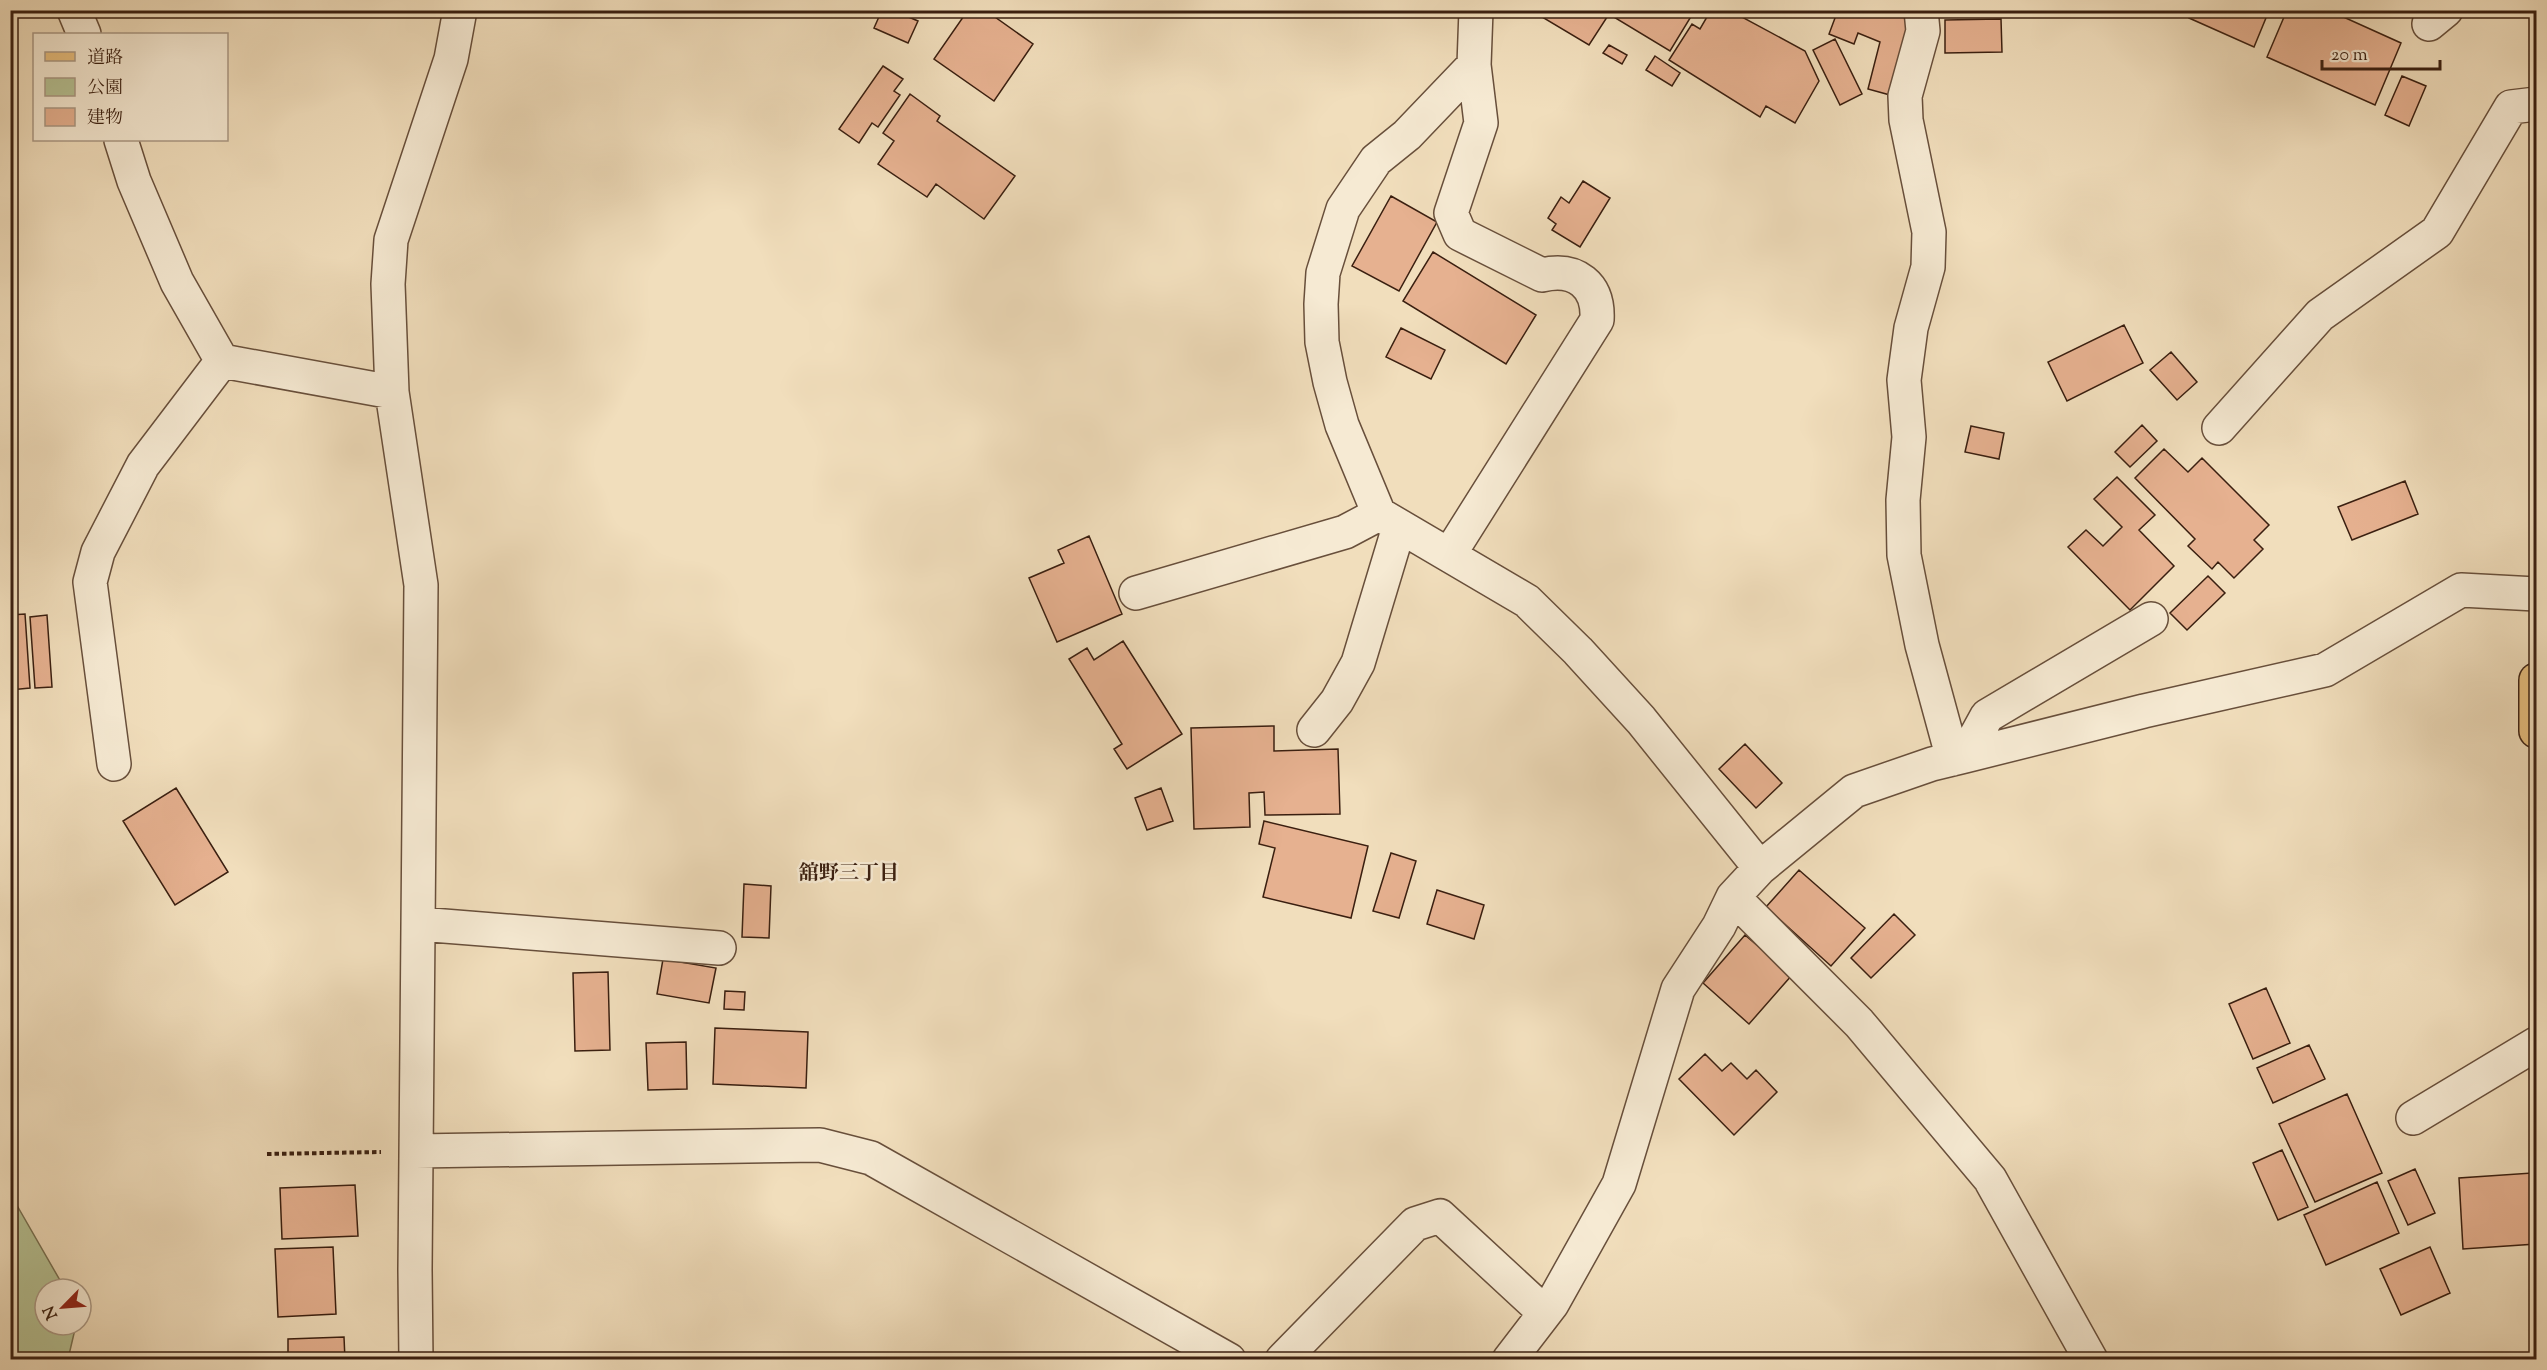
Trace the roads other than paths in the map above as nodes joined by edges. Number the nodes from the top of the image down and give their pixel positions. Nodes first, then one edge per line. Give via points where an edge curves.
1 (74, 10) edge
2 (460, 10) edge
3 (1476, 10) edge
4 (1921, 10) edge
5 (84, 33) edge
6 (1474, 65) junction
7 (2536, 104) edge
8 (121, 141) edge
9 (222, 361) junction
10 (392, 392) junction
11 (2219, 428) dead end
12 (1389, 520) junction
13 (1449, 555) junction
14 (1137, 593) dead end
15 (2536, 594) edge
16 (2151, 620) dead end
17 (2536, 680) edge
18 (1314, 730) dead end
19 (2536, 730) edge
20 (1959, 757) junction
21 (114, 764) dead end
22 (1760, 868) junction
23 (1733, 897) junction
24 (419, 924) junction
25 (719, 948) dead end
26 (2536, 1044) edge
27 (2413, 1118) dead end
28 (416, 1151) junction
29 (1545, 1313) junction
30 (416, 1359) edge
31 (1229, 1359) edge
32 (1282, 1359) edge
33 (1509, 1359) edge
34 (2091, 1359) edge

1 - 5 street
2 - 10 street via 451,59 391,240 388,284
3 - 6 street
4 - 20 street via 1923,31 1905,96 1906,120 1929,232 1928,267 1911,328 1904,380 1909,437 1903,500 1904,555 1923,645
6 - 12 street via 1407,135 1376,160 1360,182 1343,209 1323,273 1322,342 1330,382 1342,425
6 - 13 street via 1481,123 1451,213 1460,234 1542,274 1575,276 1585,282 1598,306 1597,320
7 - 11 street via 2511,107 2437,232 2320,315
8 - 9 street via 177,282
9 - 10 street
9 - 21 street via 143,465 98,552 90,582
10 - 24 street via 421,585
12 - 13 street
12 - 14 street
12 - 18 street via 1358,663
13 - 22 street via 1527,601 1578,651 1641,720
15 - 20 street via 2461,590 2325,670
16 - 20 street via 1987,716
17 - 19 main road
20 - 22 street via 1854,791
22 - 23 street
23 - 29 street via 1678,989 1619,1184
23 - 34 street via 1859,1023 1990,1179
24 - 25 street
24 - 28 street
26 - 27 street
28 - 30 street
28 - 31 street via 820,1145 871,1158
29 - 32 street via 1440,1216 1414,1224
29 - 33 street

